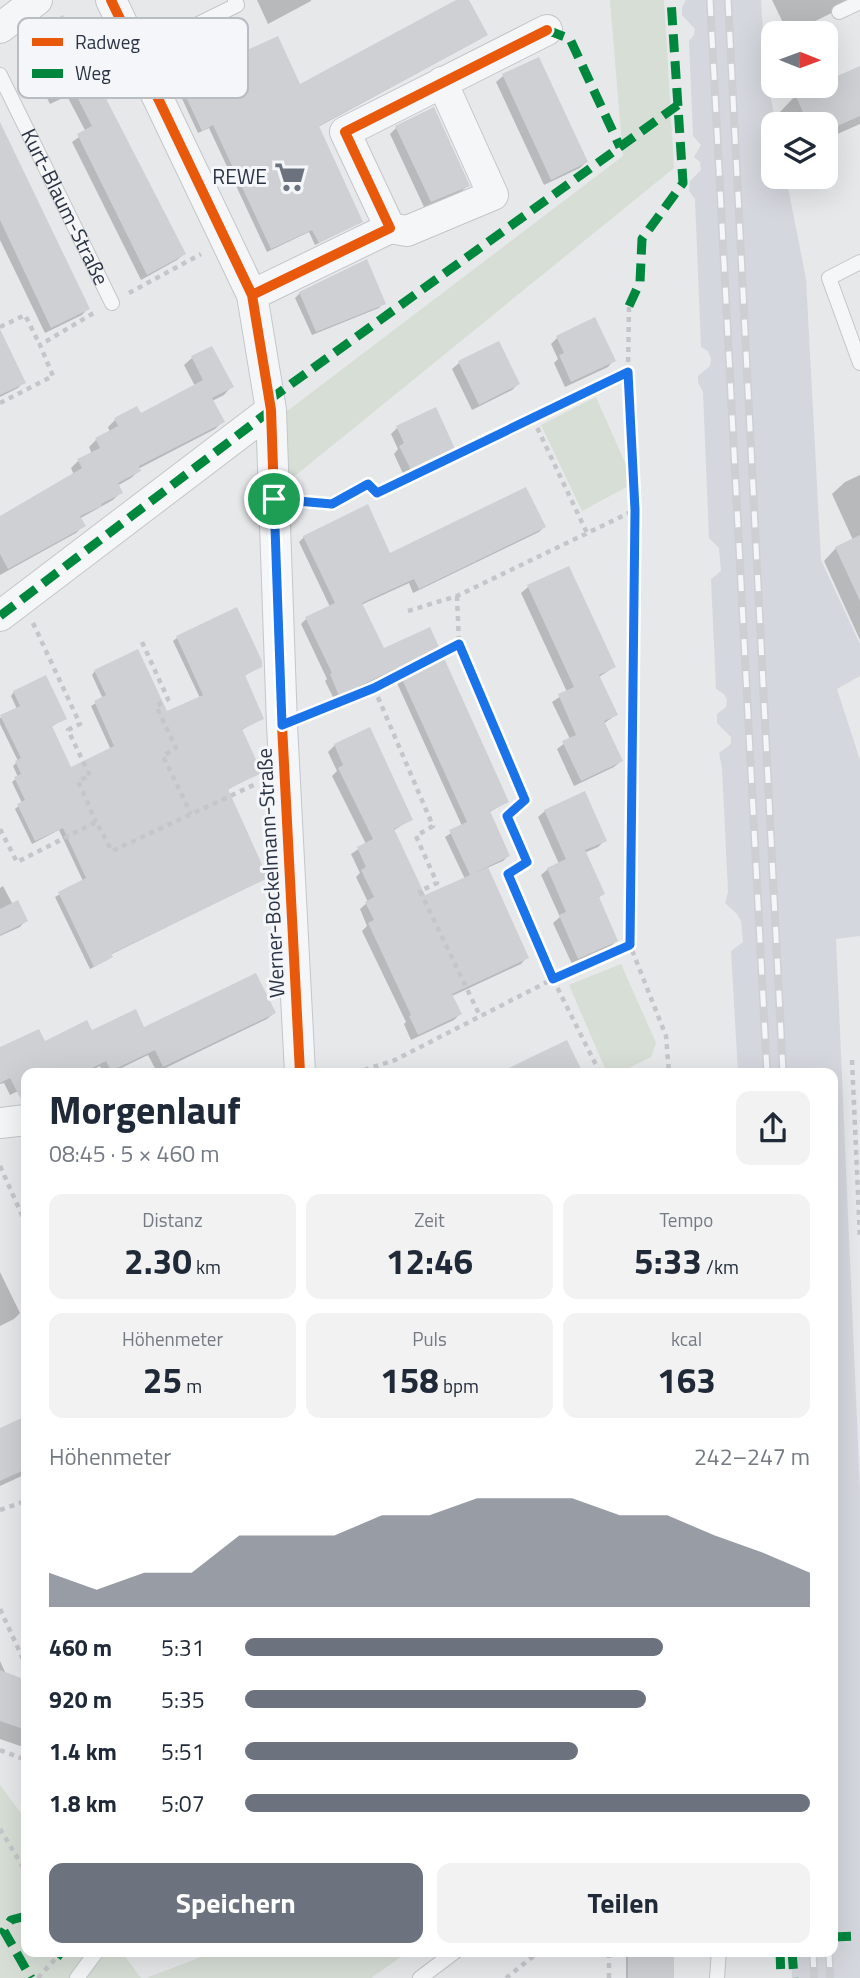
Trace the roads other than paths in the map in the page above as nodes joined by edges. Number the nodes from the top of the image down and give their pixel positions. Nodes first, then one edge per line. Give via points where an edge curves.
1 (37, 0) edge
2 (111, 0) edge
3 (234, 0) edge
4 (860, 2) edge
5 (839, 12) dead end
6 (120, 18) edge
7 (210, 18) edge
8 (0, 28) edge
9 (547, 30) dead end
10 (0, 75) edge
11 (442, 82) junction
12 (158, 98) edge
13 (390, 228) junction
14 (860, 262) edge
15 (253, 295) junction
16 (112, 303) dead end
17 (860, 363) edge
18 (271, 410) junction
19 (11, 608) edge
20 (300, 1068) edge
21 (21, 1121) edge
22 (0, 1123) edge
23 (93, 1957) edge
24 (448, 1957) edge
25 (719, 1957) edge
26 (77, 1978) edge
27 (419, 1978) edge
28 (718, 1978) edge

1 - 8 street
2 - 6 street, Werner-Bockelmann-Straße
3 - 7 lane via 237,5
4 - 5 lane
9 - 11 street
10 - 16 lane, Kurt-Blaum-Straße
11 - 13 street via 345,132
11 - 13 street via 493,195 407,231
12 - 15 street, Werner-Bockelmann-Straße
13 - 15 street
14 - 17 lane via 829,278
15 - 18 street, Werner-Bockelmann-Straße
18 - 19 street
18 - 20 street, Werner-Bockelmann-Straße
21 - 22 street
23 - 26 lane
24 - 27 lane
25 - 28 lane

